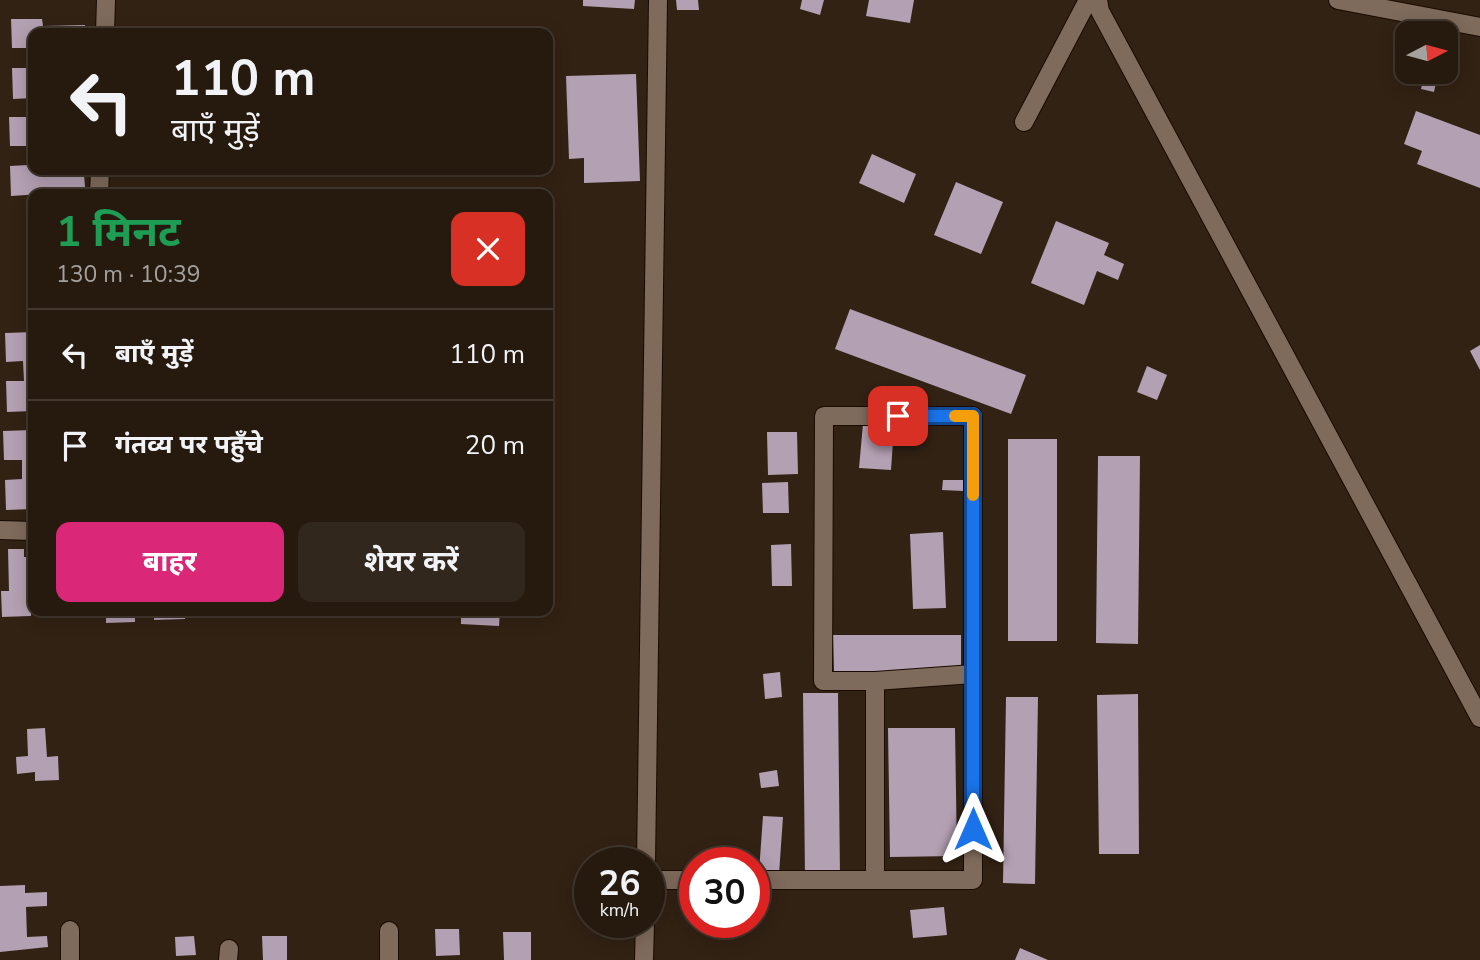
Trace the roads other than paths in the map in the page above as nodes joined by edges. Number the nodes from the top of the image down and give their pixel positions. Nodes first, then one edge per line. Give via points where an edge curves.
1 (106, 0) edge
2 (658, 0) edge
3 (1088, 0) edge
4 (1098, 0) edge
5 (1338, 0) edge
6 (1480, 27) edge
7 (105, 28) edge
8 (1024, 122) dead end
9 (0, 530) edge
10 (28, 531) edge
11 (973, 674) junction
12 (876, 681) junction
13 (1480, 718) edge
14 (646, 847) edge
15 (770, 880) edge
16 (876, 880) junction
17 (70, 930) dead end
18 (389, 931) dead end
19 (645, 938) edge
20 (70, 960) edge
21 (389, 960) edge
22 (644, 960) edge

1 - 7 street
2 - 14 street
3 - 8 street
4 - 13 street
5 - 6 street
9 - 10 street
11 - 12 street
11 - 12 street via 973,416 824,416 823,681
11 - 16 street via 973,880
12 - 16 street
15 - 16 street
17 - 20 street
18 - 21 street
19 - 22 street

